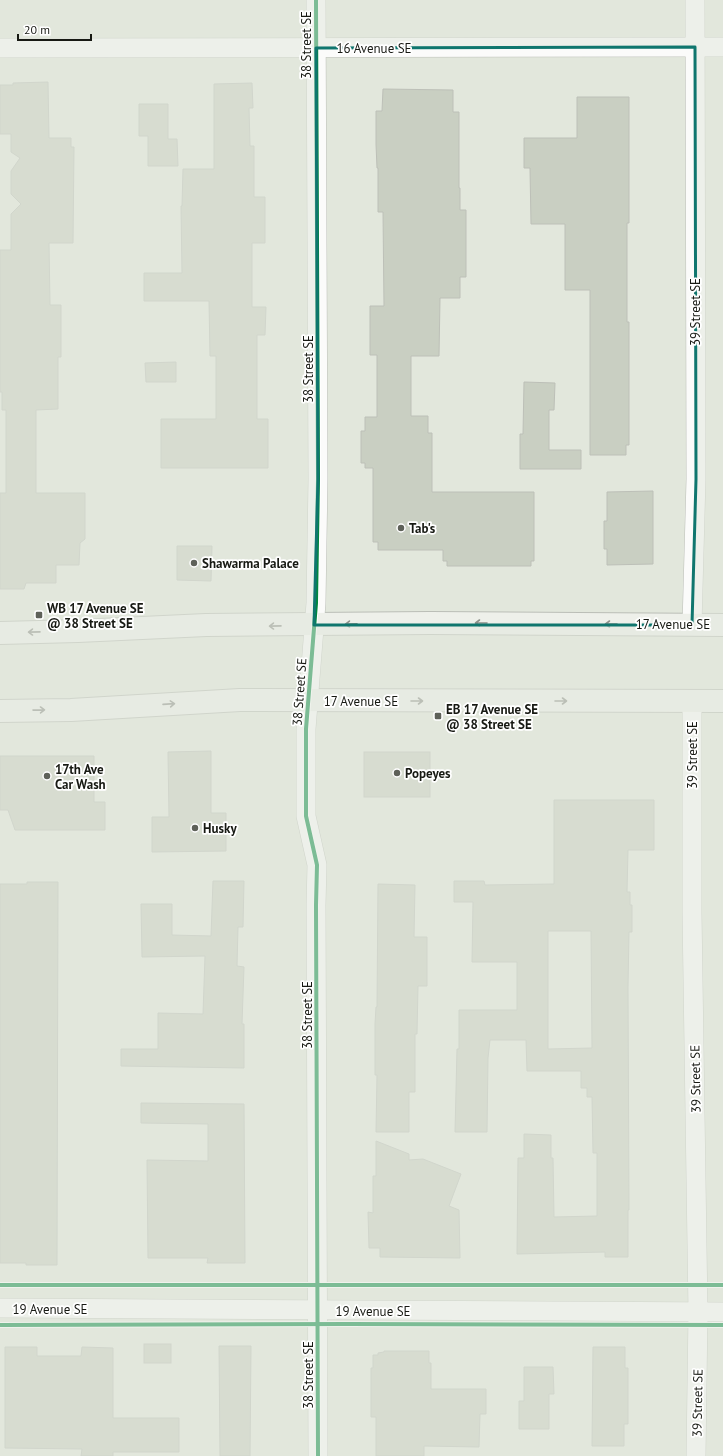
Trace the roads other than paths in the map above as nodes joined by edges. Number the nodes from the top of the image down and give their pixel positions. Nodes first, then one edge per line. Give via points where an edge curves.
1 (316, 0) edge
2 (695, 0) edge
3 (695, 47) junction
4 (723, 47) edge
5 (0, 48) edge
6 (316, 48) junction
7 (314, 625) junction
8 (692, 625) junction
9 (723, 625) edge
10 (0, 633) edge
11 (308, 701) junction
12 (692, 701) junction
13 (723, 701) edge
14 (0, 711) edge
15 (0, 1308) edge
16 (318, 1310) junction
17 (698, 1312) junction
18 (723, 1312) edge
19 (318, 1456) edge
20 (696, 1456) edge

1 - 6 street, 38 Street SE
2 - 3 street, 39 Street SE
3 - 4 street, 16 Avenue SE
3 - 6 street, 16 Avenue SE
3 - 8 street, 39 Street SE via 696,479
5 - 6 street, 16 Avenue SE
6 - 7 street, 38 Street SE via 318,479
8 -> 7 main road, 17 Avenue SE
7 -> 10 main road, 17 Avenue SE via 171,626
7 - 11 street, 38 Street SE
8 - 9 main road, 17 Avenue SE
11 -> 12 main road, 17 Avenue SE
14 -> 11 main road, 17 Avenue SE via 71,710 240,700
11 - 16 street, 38 Street SE via 306,816 318,866
12 - 13 main road, 17 Avenue SE
12 - 17 street, 39 Street SE via 692,913
15 - 16 street, 19 Avenue SE
16 - 17 street, 19 Avenue SE
16 - 19 street, 38 Street SE
17 - 18 street, 19 Avenue SE
17 - 20 street, 39 Street SE

